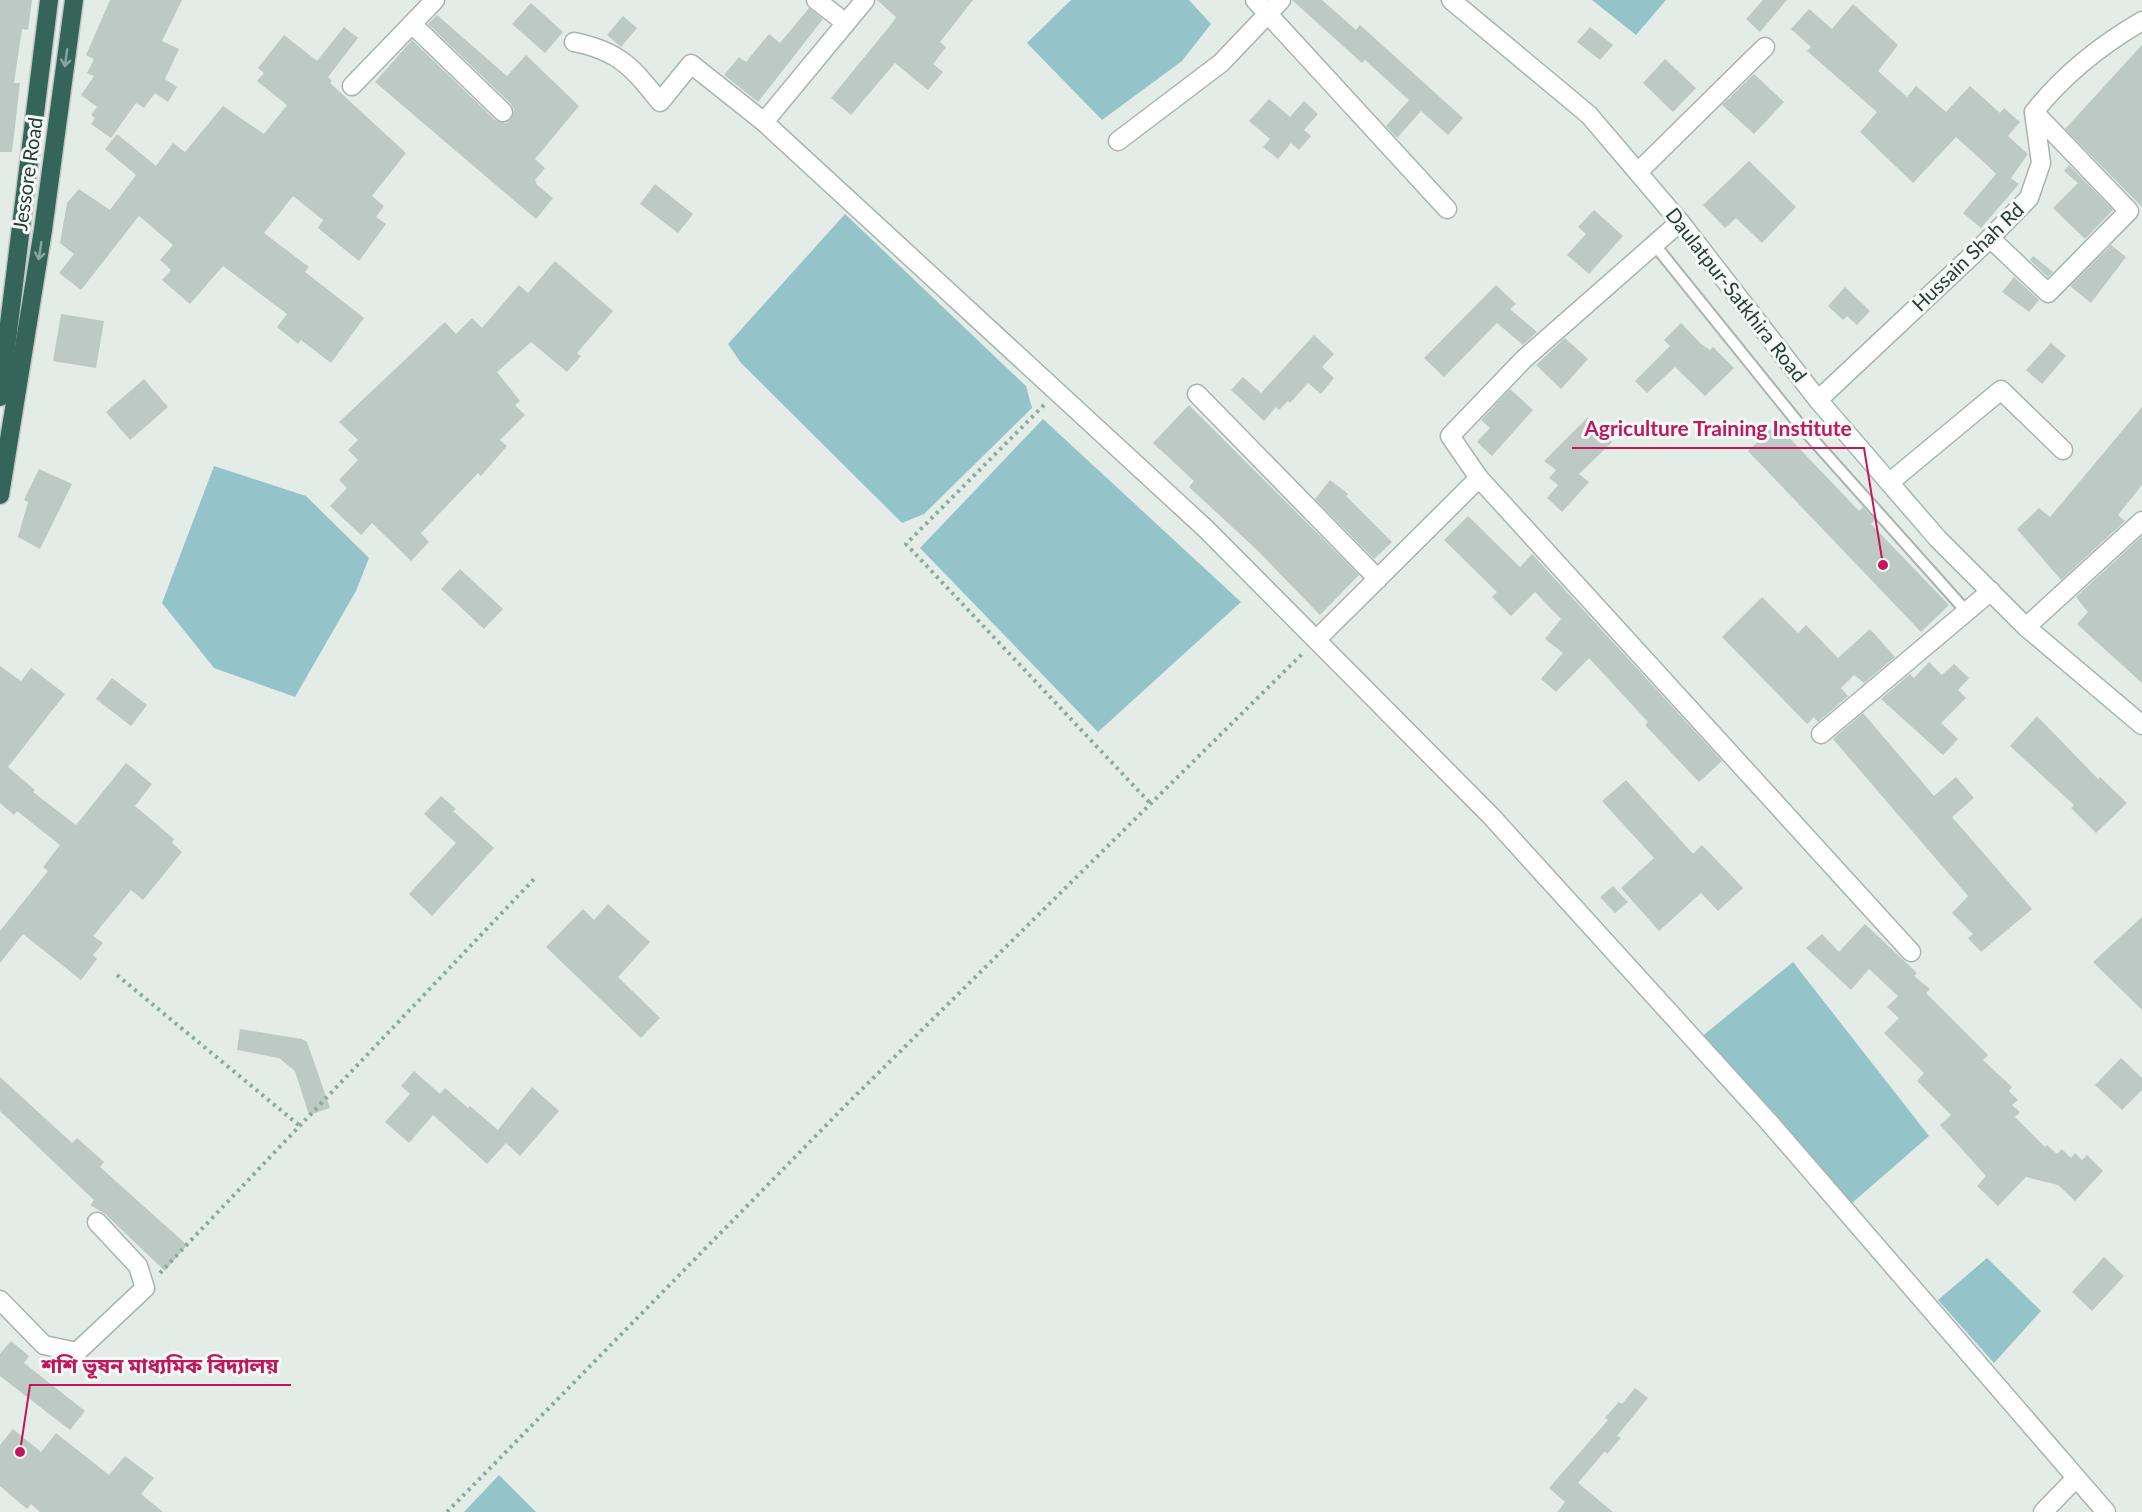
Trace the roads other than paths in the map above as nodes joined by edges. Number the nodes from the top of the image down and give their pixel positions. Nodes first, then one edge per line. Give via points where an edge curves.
1 (49, 0) edge
2 (74, 0) edge
3 (435, 0) edge
4 (816, 0) edge
5 (865, 0) edge
6 (1281, 0) edge
7 (1451, 0) edge
8 (1261, 7) edge
9 (2142, 21) edge
10 (846, 23) junction
11 (412, 24) junction
12 (574, 42) dead end
13 (1765, 47) dead end
14 (352, 86) dead end
15 (503, 112) dead end
16 (2034, 112) junction
17 (764, 122) junction
18 (1118, 141) dead end
19 (1639, 171) junction
20 (1447, 209) dead end
21 (2136, 211) edge
22 (1680, 222) junction
23 (1990, 238) junction
24 (1654, 244) junction
25 (1197, 394) dead end
26 (0, 397) edge
27 (1818, 400) junction
28 (2063, 450) dead end
29 (1479, 477) junction
30 (1890, 482) junction
31 (0, 495) edge
32 (2142, 521) edge
33 (1378, 579) junction
34 (1990, 591) junction
35 (1966, 611) junction
36 (2026, 627) junction
37 (1317, 639) junction
38 (2142, 725) edge
39 (1821, 734) dead end
40 (1911, 952) dead end
41 (97, 1222) dead end
42 (0, 1300) edge
43 (2076, 1478) junction
44 (2043, 1512) edge
45 (2106, 1512) edge

1 - 26 highway, Jessore Road
2 -> 31 highway, Jessore Road via 42,242
3 - 11 street
4 - 10 street
5 - 10 street
6 - 8 street
7 - 19 street, Daulatpur-Satkhira Road via 1589,115
8 - 18 street via 1221,63
8 - 20 street
9 - 16 street via 2109,40 2052,90
10 - 17 street
11 - 14 street
11 - 15 street
12 - 17 street via 598,47 632,67 660,102 691,64
13 - 19 street
16 - 21 street
16 - 23 street, Hussain Shah Rd via 2041,163 2029,198
17 - 37 street via 1206,529
19 - 22 street, Daulatpur-Satkhira Road
21 - 23 street via 2048,292
22 - 24 street
22 - 27 street, Daulatpur-Satkhira Road
23 - 27 street, Hussain Shah Rd
24 - 29 street via 1524,359 1450,436
24 - 35 lane via 1799,424
25 - 33 street
27 - 30 street, Daulatpur-Satkhira Road
28 - 30 street via 2001,390
29 - 33 street
29 - 40 street
30 - 34 street, Daulatpur-Satkhira Road via 1938,539
32 - 36 street
33 - 37 street
34 - 35 street
34 - 36 street, Daulatpur-Satkhira Road
35 - 39 street
36 - 38 street, Daulatpur-Satkhira Road
37 - 43 street via 1491,816 1768,1121
41 - 42 street via 138,1266 145,1288 77,1352 44,1346
43 - 44 street
43 - 45 street

